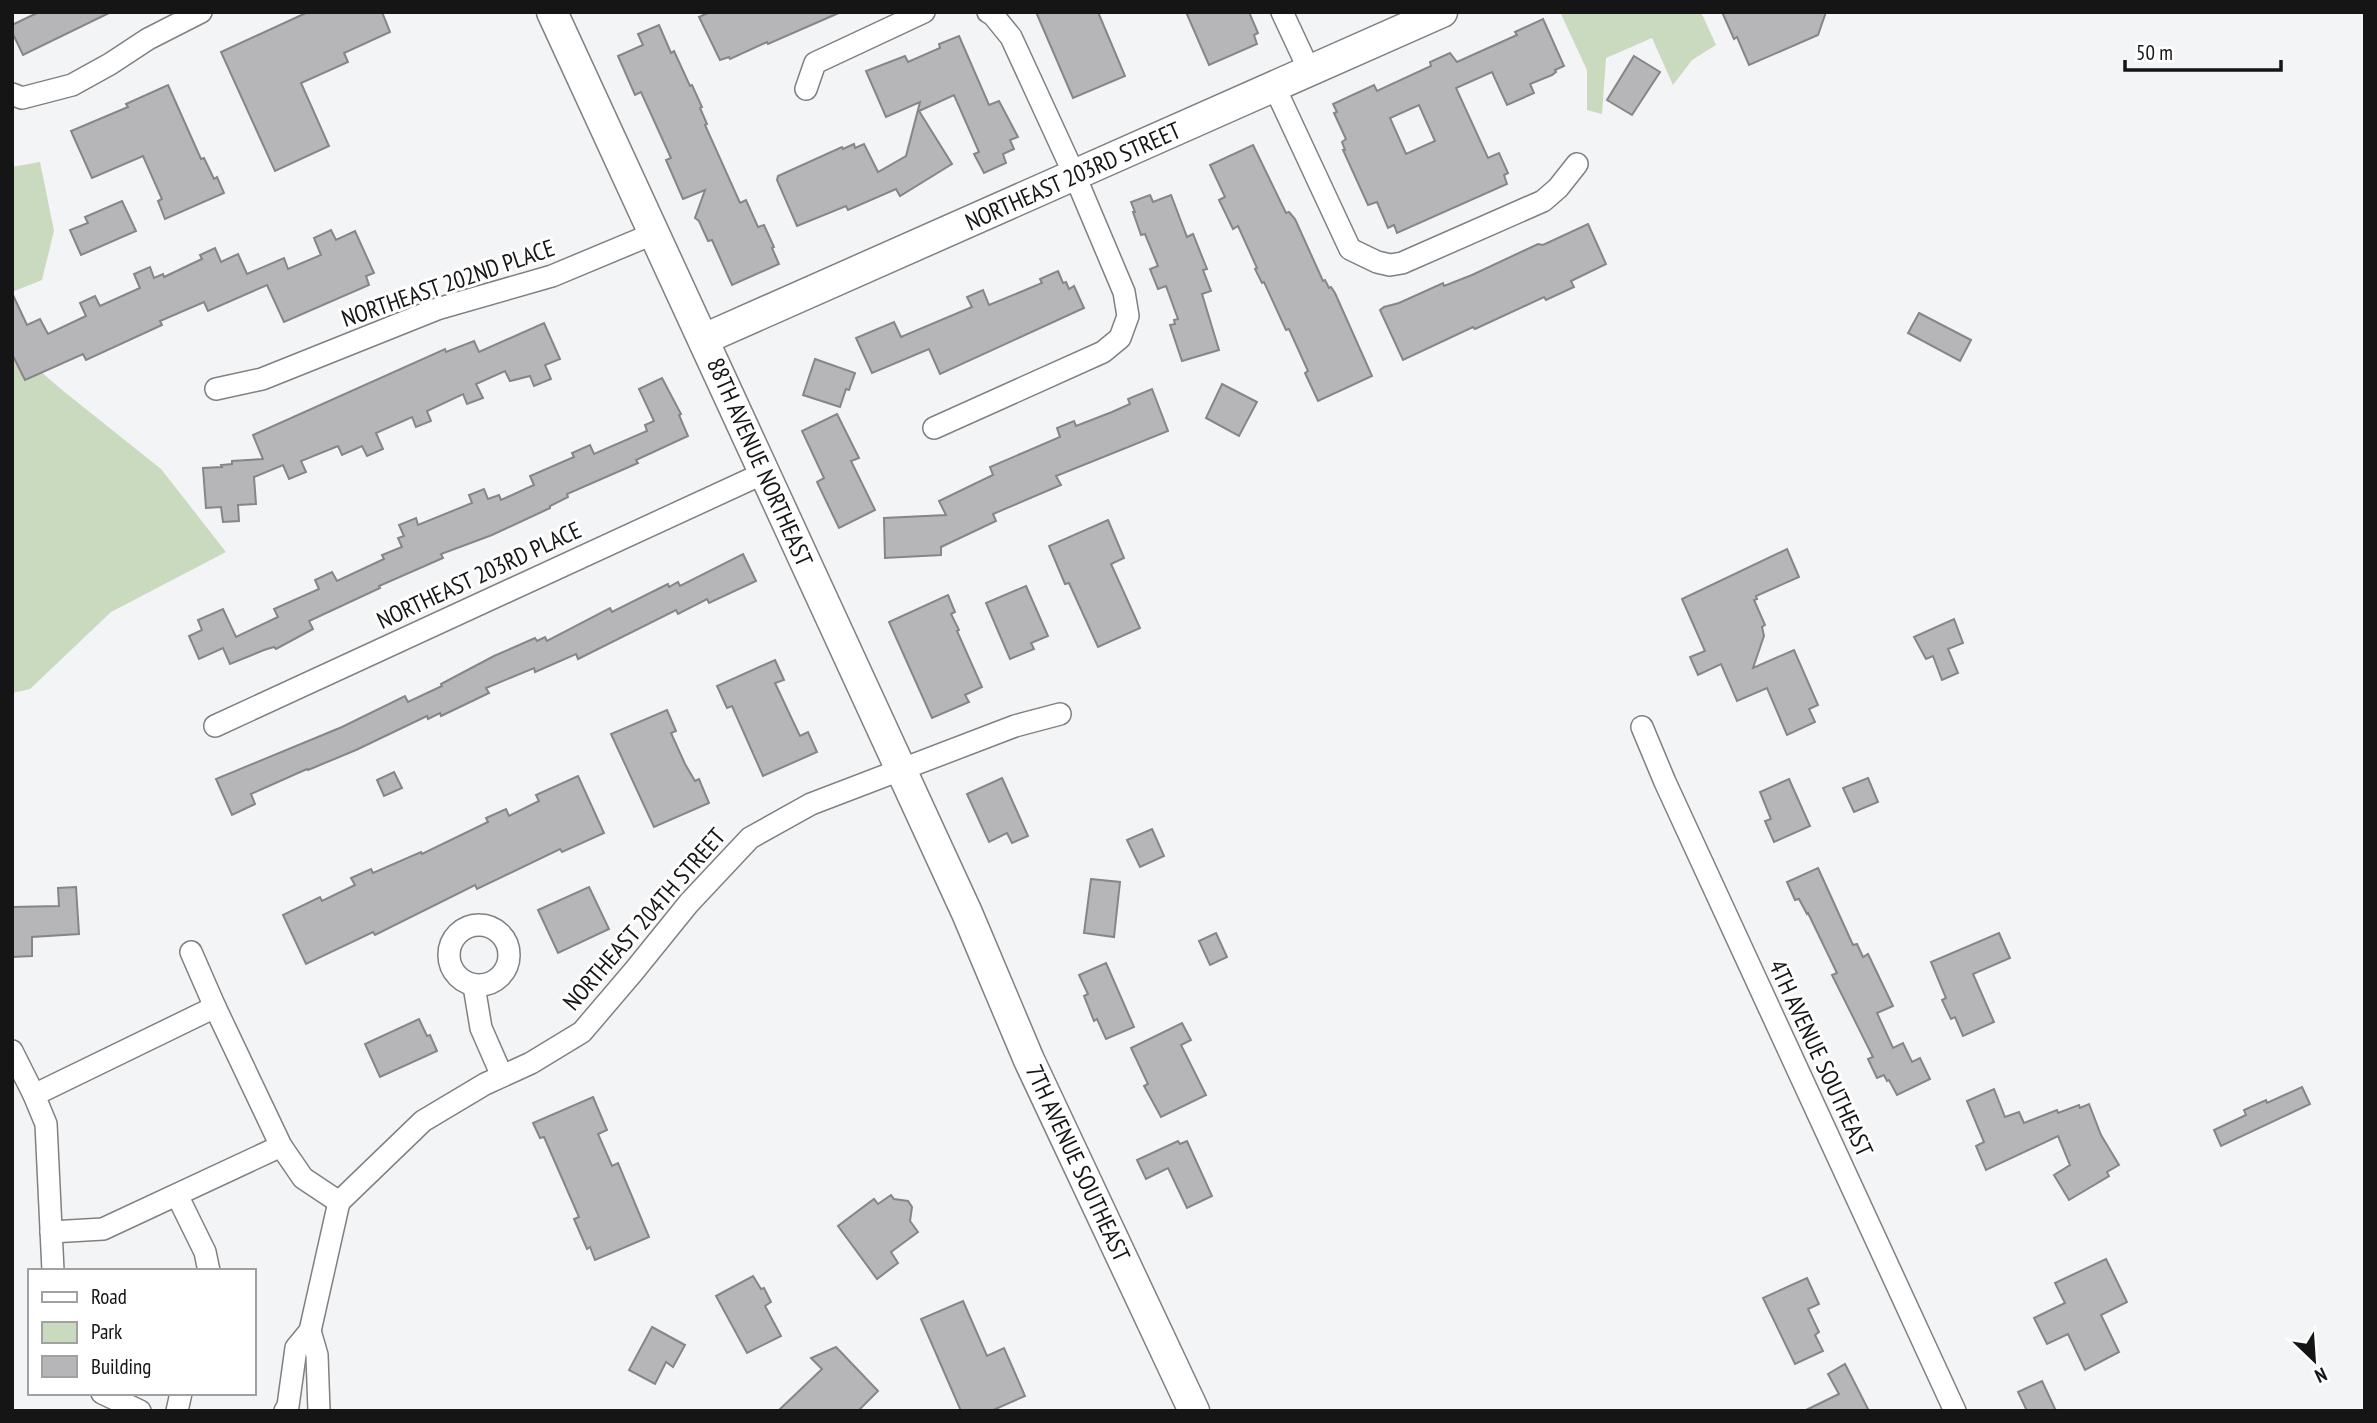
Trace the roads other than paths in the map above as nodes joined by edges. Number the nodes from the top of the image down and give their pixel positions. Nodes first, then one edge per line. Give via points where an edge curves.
1 (201, 12) edge
2 (552, 12) edge
3 (924, 12) edge
4 (988, 12) edge
5 (1282, 12) edge
6 (1442, 12) edge
7 (1310, 72) junction
8 (1275, 88) junction
9 (806, 89) dead end
10 (17, 96) edge
11 (1577, 164) dead end
12 (1075, 176) junction
13 (655, 233) junction
14 (704, 339) junction
15 (216, 389) dead end
16 (934, 428) dead end
17 (764, 473) junction
18 (1060, 714) dead end
19 (215, 726) dead end
20 (1642, 727) dead end
21 (900, 770) junction
22 (967, 913) joint
23 (191, 952) dead end
24 (474, 986) dead end
25 (215, 1007) junction
26 (12, 1051) edge
27 (502, 1076) junction
28 (34, 1095) junction
29 (281, 1146) junction
30 (177, 1195) junction
31 (340, 1202) junction
32 (51, 1232) junction
33 (53, 1269) edge
34 (209, 1269) edge
35 (310, 1331) junction
36 (106, 1395) edge
37 (140, 1411) edge
38 (285, 1411) edge
39 (319, 1411) edge
40 (1195, 1411) edge
41 (1955, 1411) edge

1 - 10 street via 72,85
2 - 13 street, 88TH AVENUE NORTHEAST
3 - 9 street via 815,63
4 - 12 street via 1011,37
5 - 7 street
6 - 7 street, NORTHEAST 203RD STREET
7 - 8 street, NORTHEAST 203RD STREET
8 - 11 street via 1350,248 1377,262 1402,263 1543,201
8 - 12 street, NORTHEAST 203RD STREET
12 - 14 street, NORTHEAST 203RD STREET
12 - 16 street via 1124,292 1128,316 1120,338 1103,352
13 - 14 street, 88TH AVENUE NORTHEAST
13 - 15 street, NORTHEAST 202ND PLACE via 552,276 437,309 262,379
14 - 17 street, 88TH AVENUE NORTHEAST
17 - 19 street, NORTHEAST 203RD PLACE
17 - 21 street, 88TH AVENUE NORTHEAST
18 - 21 street, NORTHEAST 204TH STREET via 1015,726
20 - 41 street, 4TH AVENUE SOUTHEAST
21 - 22 street, 88TH AVENUE NORTHEAST
21 - 27 street, NORTHEAST 204TH STREET via 810,804 750,838 689,903 582,1032
22 - 40 street, 7TH AVENUE SOUTHEAST via 1029,1060
23 - 25 street
24 - 27 street via 481,1028
25 - 28 street
25 - 29 street
26 - 28 street
27 - 31 street, NORTHEAST 204TH STREET via 423,1121
28 - 32 street via 46,1124
29 - 30 street
29 - 31 street via 303,1178
30 - 32 street via 103,1229
30 - 34 street
31 - 35 street
32 - 33 street
35 - 38 street via 296,1348
35 - 39 street via 317,1355
36 - 37 street

